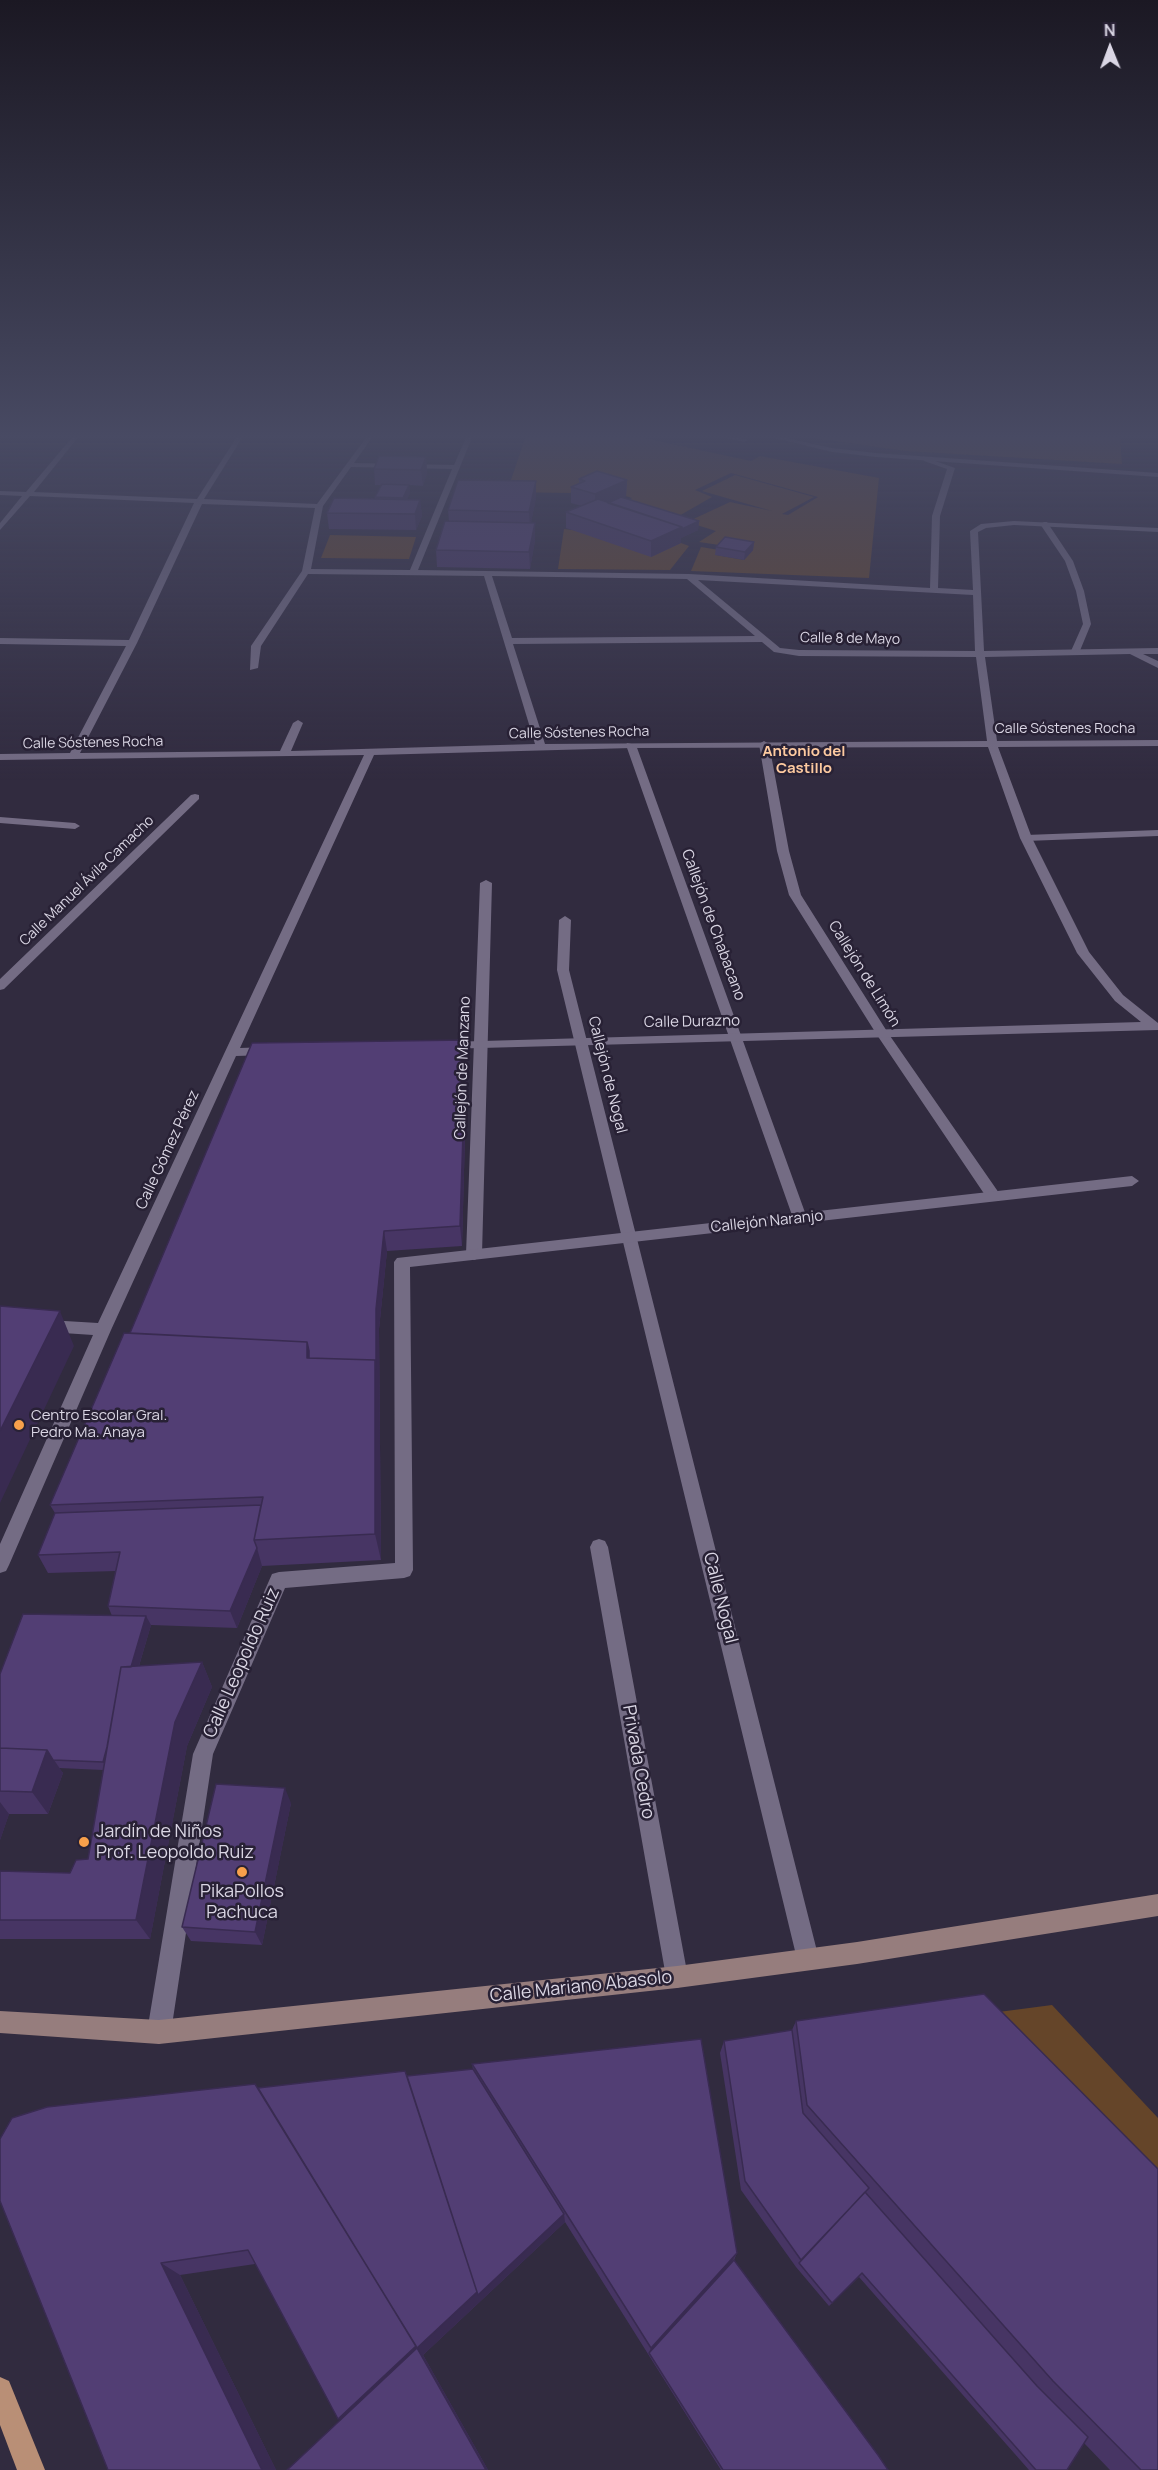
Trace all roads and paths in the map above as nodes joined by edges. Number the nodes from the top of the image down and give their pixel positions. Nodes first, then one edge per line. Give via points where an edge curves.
1 (176, 550) edge
2 (310, 550) edge
3 (422, 550) edge
4 (935, 550) edge
5 (975, 550) edge
6 (1062, 550) edge
7 (306, 570) junction
8 (413, 573) junction
9 (487, 574) junction
10 (689, 577) junction
11 (934, 591) junction
12 (978, 593) junction
13 (763, 639) junction
14 (0, 641) edge
15 (509, 642) junction
16 (132, 643) junction
17 (1076, 651) junction
18 (1158, 651) edge
19 (1131, 652) junction
20 (980, 654) junction
21 (1158, 665) edge
22 (253, 668) dead end
23 (298, 723) dead end
24 (992, 743) junction
25 (1158, 743) edge
26 (765, 744) junction
27 (631, 745) junction
28 (542, 747) junction
29 (371, 751) junction
30 (284, 754) junction
31 (0, 757) edge
32 (73, 757) junction
33 (195, 797) dead end
34 (0, 820) edge
35 (75, 826) dead end
36 (1158, 833) edge
37 (1026, 838) junction
38 (486, 883) dead end
39 (565, 920) dead end
40 (0, 986) edge
41 (1155, 1027) edge
42 (883, 1035) junction
43 (736, 1038) junction
44 (581, 1041) junction
45 (480, 1045) junction
46 (433, 1046) edge
47 (279, 1051) edge
48 (232, 1052) junction
49 (1132, 1181) dead end
50 (994, 1197) junction
51 (800, 1218) junction
52 (631, 1237) junction
53 (474, 1254) junction
54 (402, 1263) joint
55 (34, 1325) edge
56 (103, 1330) junction
57 (600, 1548) dead end
58 (0, 1565) edge
59 (1158, 1905) edge
60 (808, 1959) junction
61 (677, 1977) junction
62 (0, 2022) edge
63 (159, 2032) junction
64 (0, 2390) edge
65 (31, 2470) edge

1 - 16 street
2 - 7 street
3 - 8 street
4 - 11 street
5 - 12 street
6 - 17 street via 1080,591 1087,624
7 - 8 street
7 - 22 street via 256,646
8 - 9 street
9 - 10 street
9 - 15 street
10 - 11 street
10 - 13 street
11 - 12 street
12 - 20 street
13 - 15 street, Calle 8 de Mayo
13 - 20 street, Calle 8 de Mayo via 777,650 799,653
14 - 16 street
15 - 28 street
16 - 32 street
17 - 19 street, Calle 8 de Mayo
17 - 20 street, Calle 8 de Mayo
18 - 19 street, Calle 8 de Mayo
19 - 21 street
20 - 24 street
23 - 30 street
24 - 25 street, Calle Sóstenes Rocha
24 - 26 street, Calle Sóstenes Rocha
24 - 37 street
26 - 27 street, Calle Sóstenes Rocha
26 - 42 street, Callejón de Limón via 783,851 795,895
27 - 28 street, Calle Sóstenes Rocha
27 - 43 street, Callejón de Chabacano
28 - 29 street, Calle Sóstenes Rocha
29 - 30 street, Calle Sóstenes Rocha
29 - 48 street, Calle Gómez Pérez
30 - 32 street, Calle Sóstenes Rocha
31 - 32 street, Calle Sóstenes Rocha
33 - 40 street, Calle Manuel Ávila Camacho
34 - 35 street
36 - 37 street
37 - 41 street via 1083,953 1119,998
38 - 45 street, Callejón de Manzano
39 - 44 street, Callejón de Nogal via 563,970
41 - 42 street, Calle Durazno
42 - 43 street, Calle Durazno
42 - 50 street, Callejón de Limón
43 - 44 street, Calle Durazno
43 - 51 street, Callejón de Chabacano
44 - 45 street, Calle Durazno
44 - 52 street, Callejón de Nogal
45 - 46 street, Calle Durazno
45 - 53 street, Callejón de Manzano
47 - 48 street
48 - 56 street, Calle Gómez Pérez
49 - 50 street, Callejón Naranjo
50 - 51 street, Callejón Naranjo
51 - 52 street, Callejón Naranjo
52 - 53 street, Callejón Naranjo
52 - 60 street, Calle Nogal
53 - 54 street, Callejón Naranjo
54 - 63 street, Calle Leopoldo Ruiz via 404,1570 279,1580 203,1754
55 - 56 street
56 - 58 street, Calle Gómez Pérez
57 - 61 street, Privada Cedro
59 - 60 street, Calle Mariano Abasolo
60 - 61 street, Calle Mariano Abasolo
61 - 63 street, Calle Mariano Abasolo
62 - 63 street, Calle Mariano Abasolo
64 - 65 main road

